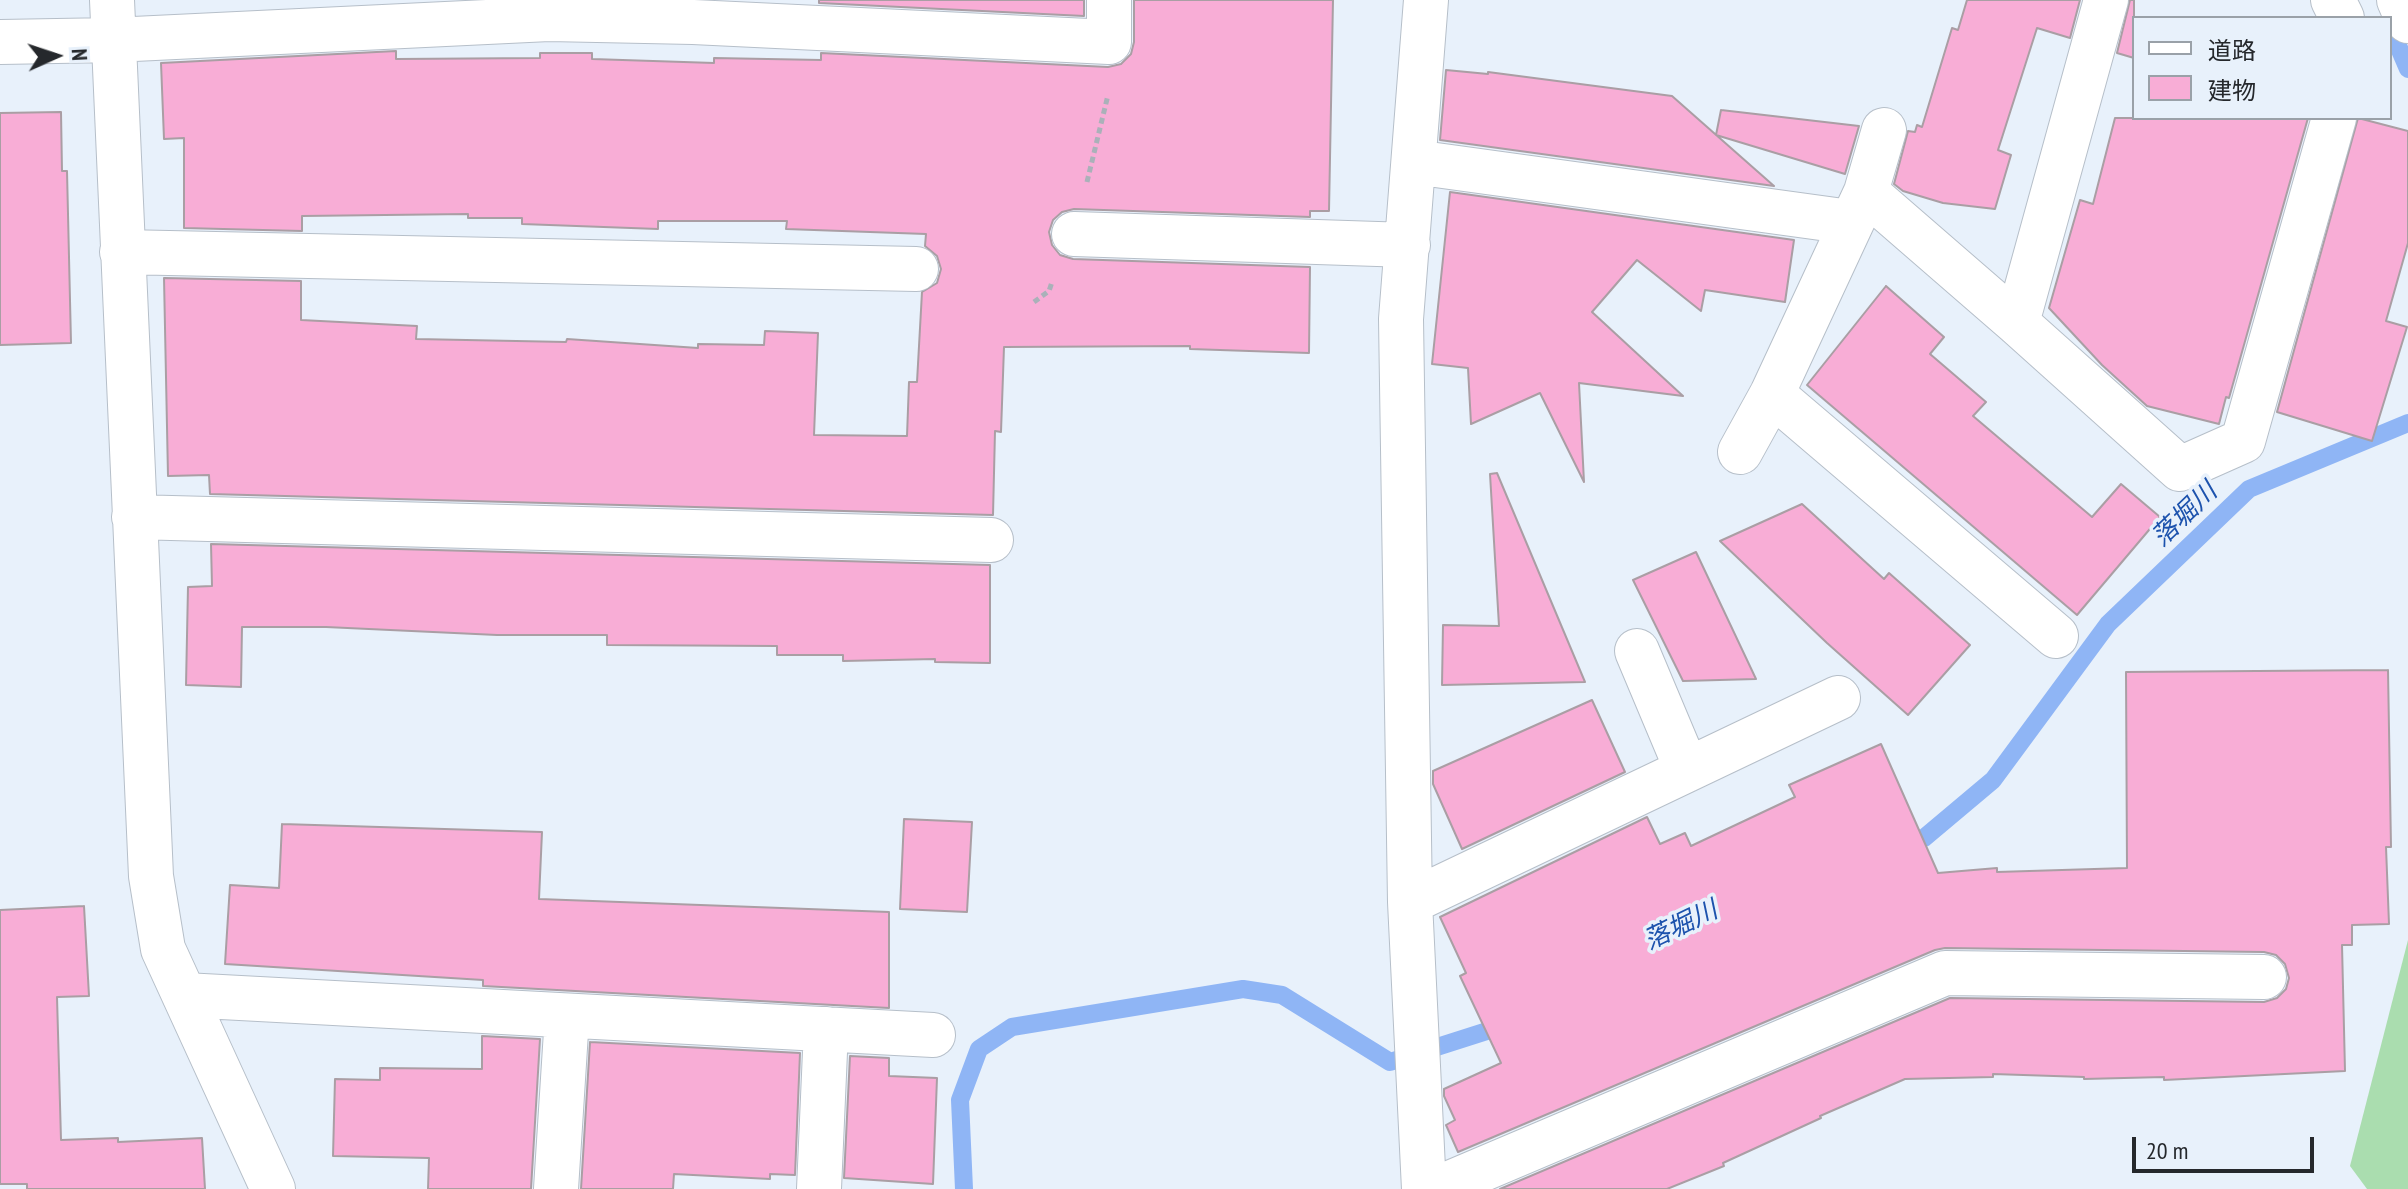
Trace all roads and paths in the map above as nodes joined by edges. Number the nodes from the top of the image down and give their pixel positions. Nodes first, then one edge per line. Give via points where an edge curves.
1 (1426, 0) edge
2 (2106, 0) edge
3 (2399, 0) edge
4 (693, 11) edge
5 (964, 17) edge
6 (113, 20) edge
7 (1109, 21) edge
8 (2408, 21) edge
9 (0, 42) edge
10 (2333, 120) edge
11 (1884, 130) dead end
12 (1414, 162) junction
13 (1858, 207) junction
14 (1074, 234) junction
15 (1408, 245) junction
16 (122, 252) junction
17 (916, 269) dead end
18 (1034, 302) dead end
19 (2017, 323) junction
20 (1772, 394) junction
21 (1740, 452) dead end
22 (134, 517) junction
23 (991, 540) dead end
24 (2056, 636) dead end
25 (1637, 651) dead end
26 (1838, 698) dead end
27 (1687, 770) junction
28 (1410, 902) junction
29 (2264, 977) dead end
30 (184, 995) junction
31 (567, 1016) junction
32 (826, 1029) junction
33 (933, 1035) dead end
34 (273, 1189) edge
35 (556, 1189) edge
36 (819, 1189) edge
37 (1424, 1189) edge
38 (1436, 1189) edge

1 - 12 street
2 - 19 street
3 - 8 street
4 - 5 street
4 - 6 street via 549,19
5 - 7 street
6 - 9 street
6 - 16 street
7 - 14 path via 1108,104
10 - 19 street via 2243,441 2180,469
11 - 13 street
12 - 13 street
12 - 15 street
13 - 19 street
13 - 20 street
14 - 15 street
14 - 18 path via 1049,291
15 - 28 street via 1401,319
16 - 17 street
16 - 22 street
20 - 21 street
20 - 24 street
22 - 23 street
22 - 30 street via 151,876 163,949
25 - 27 street
26 - 27 street
27 - 28 street
28 - 37 street
29 - 38 street via 1945,973
30 - 31 street
30 - 34 street
31 - 32 street
31 - 35 street
32 - 33 street
32 - 36 street

